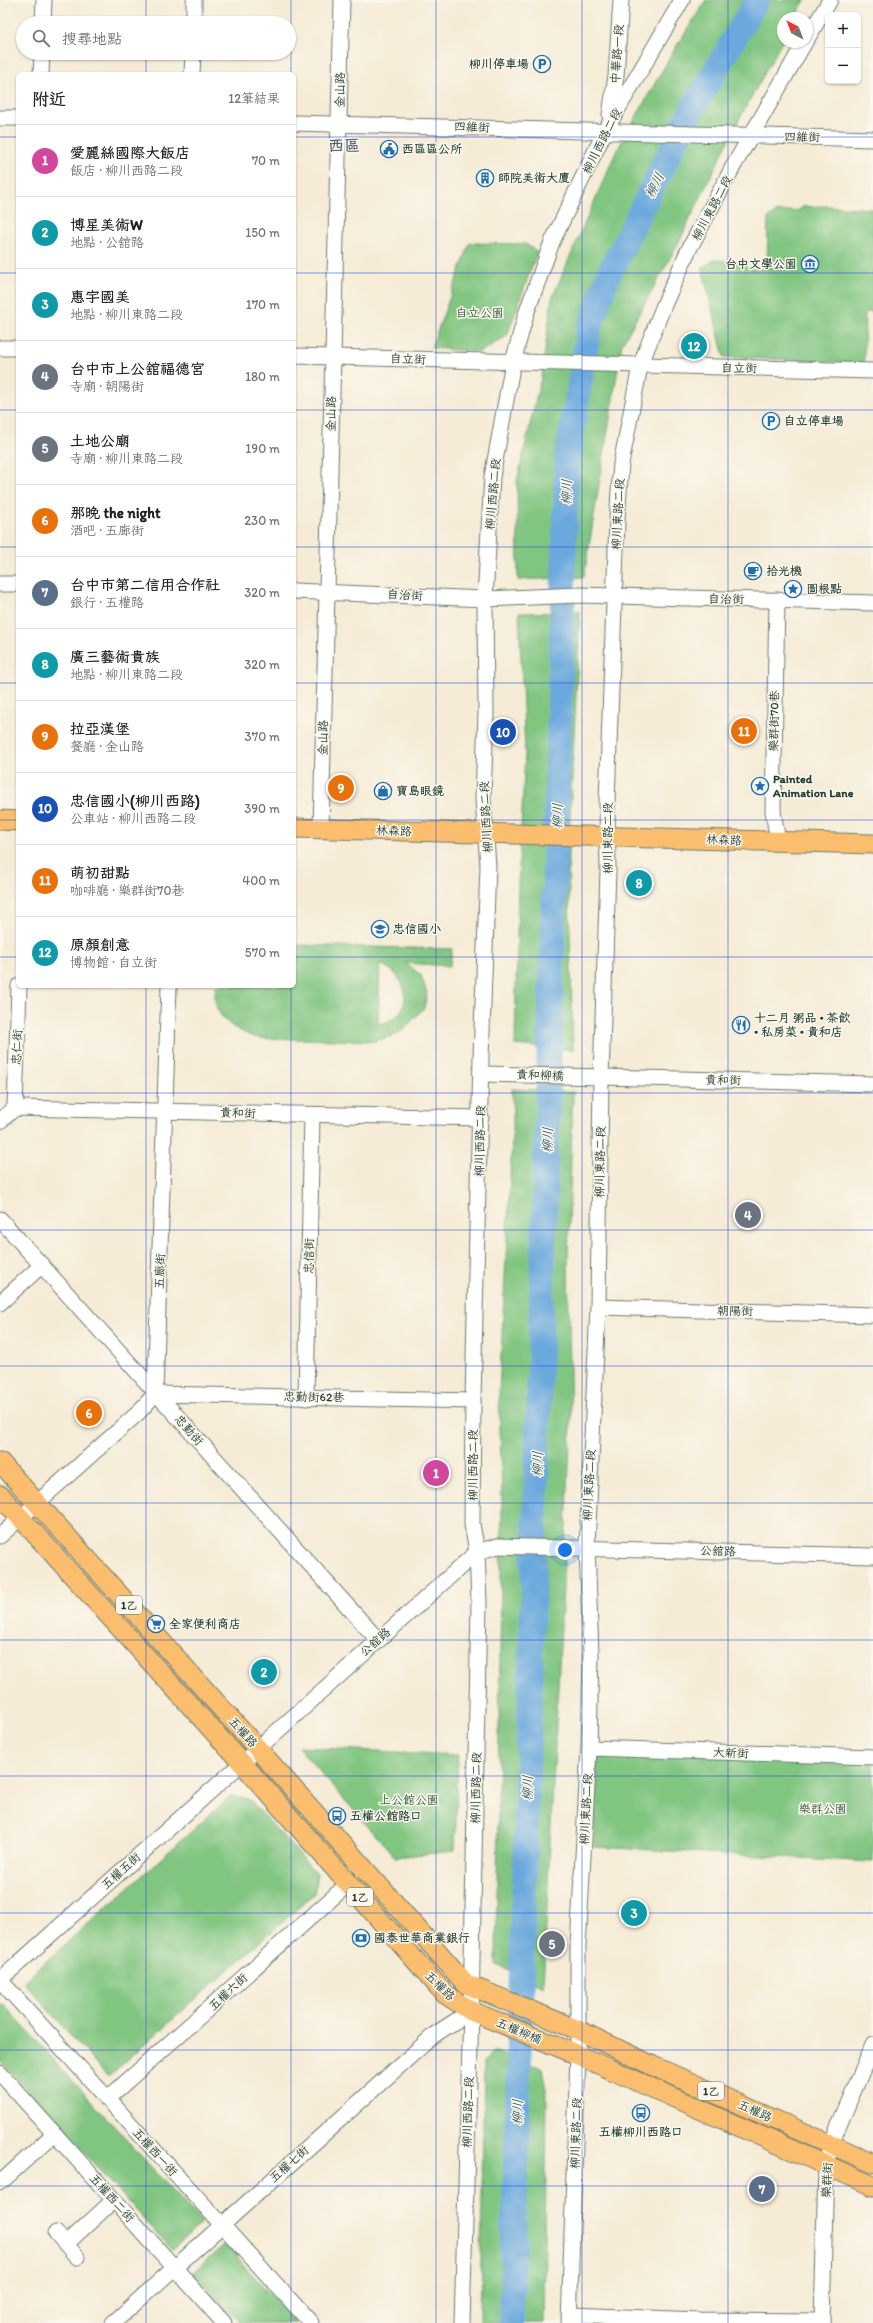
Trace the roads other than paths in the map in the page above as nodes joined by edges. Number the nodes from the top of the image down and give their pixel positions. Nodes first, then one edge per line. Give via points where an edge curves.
1 (44, 0) edge
2 (194, 0) edge
3 (342, 0) edge
4 (621, 0) edge
5 (682, 0) edge
6 (830, 0) edge
7 (43, 16) edge
8 (194, 16) edge
9 (813, 29) edge
10 (802, 48) edge
11 (42, 60) edge
12 (193, 60) edge
13 (41, 72) edge
14 (192, 72) edge
15 (0, 118) edge
16 (16, 118) edge
17 (296, 123) edge
18 (339, 124) junction
19 (605, 131) junction
20 (751, 136) junction
21 (873, 139) edge
22 (0, 348) edge
23 (16, 348) edge
24 (296, 356) edge
25 (333, 357) junction
26 (513, 362) junction
27 (640, 366) junction
28 (873, 371) edge
29 (0, 584) edge
30 (16, 584) edge
31 (296, 591) edge
32 (327, 592) junction
33 (615, 596) junction
34 (485, 599) junction
35 (777, 600) junction
36 (873, 603) edge
37 (0, 820) edge
38 (16, 821) edge
39 (296, 828) edge
40 (321, 829) junction
41 (486, 834) junction
42 (607, 836) junction
43 (778, 842) junction
44 (873, 844) edge
45 (19, 988) edge
46 (169, 988) edge
47 (481, 1074) junction
48 (574, 1077) joint
49 (601, 1077) junction
50 (873, 1084) edge
51 (15, 1108) junction
52 (166, 1111) junction
53 (312, 1114) junction
54 (481, 1118) junction
55 (0, 1121) edge
56 (0, 1219) edge
57 (42, 1265) junction
58 (0, 1304) edge
59 (598, 1307) junction
60 (873, 1315) edge
61 (155, 1394) junction
62 (306, 1398) junction
63 (473, 1401) junction
64 (0, 1462) edge
65 (0, 1495) edge
66 (36, 1503) junction
67 (20, 1518) junction
68 (0, 1536) edge
69 (586, 1547) junction
70 (477, 1552) junction
71 (873, 1556) edge
72 (378, 1640) junction
73 (258, 1748) junction
74 (589, 1748) junction
75 (873, 1757) edge
76 (242, 1763) junction
77 (348, 1884) junction
78 (0, 1980) edge
79 (472, 1987) junction
80 (490, 1994) joint
81 (480, 2014) junction
82 (550, 2018) joint
83 (578, 2030) junction
84 (549, 2044) joint
85 (873, 2045) edge
86 (578, 2055) junction
87 (0, 2072) edge
88 (107, 2099) junction
89 (54, 2134) junction
90 (830, 2144) junction
91 (873, 2163) edge
92 (826, 2165) junction
93 (0, 2183) edge
94 (873, 2186) edge
95 (114, 2200) junction
96 (222, 2226) junction
97 (77, 2256) dead end
98 (174, 2268) junction
99 (570, 2319) edge
100 (123, 2320) edge
101 (822, 2322) edge
102 (224, 2323) edge
103 (311, 2323) edge
104 (462, 2323) edge

1 - 7 street
2 - 8 street
3 - 18 street, 金山路
4 - 19 street, 中華路一段 via 613,104
5 - 19 street, 柳川西路二段
6 - 9 street
10 - 20 street, 柳川東路二段
11 - 13 street
12 - 14 street
15 - 16 street
17 - 18 street, 四維街
18 - 19 street, 四維街
18 - 25 street, 金山路
19 - 20 street, 四維街
19 - 26 street, 柳川西路二段 via 552,242 526,314
20 - 21 street, 四維街
20 - 27 street, 柳川東路二段 via 688,252
22 - 23 street
24 - 25 street, 自立街
25 - 26 street, 自立街
25 - 32 street, 金山路
26 - 27 street, 自立街
26 - 34 street, 柳川西路二段 via 492,477
27 - 28 street, 自立街
27 - 33 street, 柳川東路二段 via 621,464 616,520
29 - 30 street
31 - 32 street, 自治街
32 - 34 street, 自治街
32 - 40 street, 金山路
33 - 34 street, 自治街
33 - 35 street, 自治街
33 - 42 street, 柳川東路二段
34 - 41 street, 柳川西路二段 via 486,713 483,799
35 - 36 street, 自治街
35 - 43 street, 樂群街70巷 via 772,811
37 - 38 main road
39 - 40 main road, 林森路
40 - 41 main road, 林森路
41 - 42 main road, 林森路
41 - 47 street, 柳川西路二段 via 488,866
42 - 43 main road, 林森路
42 - 49 street, 柳川東路二段 via 606,961
43 - 44 main road, 林森路
45 - 51 street, 忠仁街
46 - 52 street, 五廊街
47 - 48 street, 貴和柳橋
47 - 54 street, 柳川西路二段
48 - 49 street, 貴和街
49 - 50 street, 貴和街
49 - 59 street, 柳川東路二段
51 - 52 street, 貴和街
51 - 55 street
52 - 53 street, 貴和街
52 - 61 street, 五廊街
53 - 54 street, 貴和街
53 - 62 street, 忠信街
54 - 63 street, 柳川西路二段
56 - 57 street, 忠勤街
57 - 58 street
57 - 61 street, 忠勤街
59 - 60 street, 朝陽街
59 - 69 street, 柳川東路二段
61 - 62 street, 忠勤街62巷
61 - 66 street via 138,1413
61 - 72 street, 忠勤街
62 - 63 street, 忠勤街62巷
63 - 70 street, 柳川西路二段 via 472,1524
64 - 66 main road, 五權路 / 1乙
65 - 67 main road, 五權路 / 1乙
66 - 67 street
66 - 73 main road, 五權路 / 1乙
67 - 68 street
67 - 76 main road, 五權路 / 1乙
69 - 70 street, 公舘路 via 498,1546
69 - 71 street, 公舘路
69 - 74 street, 柳川東路二段 via 591,1654
70 - 72 street, 公舘路
70 - 79 street, 柳川西路二段 via 479,1602
72 - 73 street, 公舘路
73 - 76 street, 公舘路
73 - 79 main road, 五權路 / 1乙 via 458,1976
74 - 75 street, 大新街
74 - 83 street, 柳川東路二段 via 578,1947
76 - 77 main road, 五權路 / 1乙
76 - 78 street, 五權五街
77 - 81 main road, 五權路 / 1乙 via 438,1987
77 - 88 street, 五權六街
78 - 88 street, 五權西一街
79 - 80 main road, 五權路 / 1乙
79 - 81 street, 柳川西路二段
80 - 82 main road, 五權柳橋 / 1乙
81 - 84 main road, 五權柳橋 / 1乙
81 - 96 street, 五權七街 via 434,2035
81 - 104 street, 柳川西路二段
82 - 83 main road, 五權路 / 1乙
83 - 86 street, 柳川東路二段
83 - 90 main road, 五權路 / 1乙
84 - 86 main road, 五權路 / 1乙
85 - 90 street, 樂群街
86 - 92 main road, 五權路 / 1乙
86 - 99 street, 柳川東路二段
87 - 89 street, 五權西二街
88 - 96 street, 五權西一街
89 - 93 street
89 - 95 street, 五權西二街
90 - 91 main road, 五權路 / 1乙
90 - 92 street, 樂群街
92 - 94 main road, 五權路 / 1乙
92 - 101 street, 樂群街
95 - 97 street via 61,2238
95 - 98 street, 五權西二街
96 - 98 street, 五權七街
96 - 103 street, 五權西一街
98 - 100 street, 五權七街
98 - 102 street, 五權西二街
99 - 101 street

